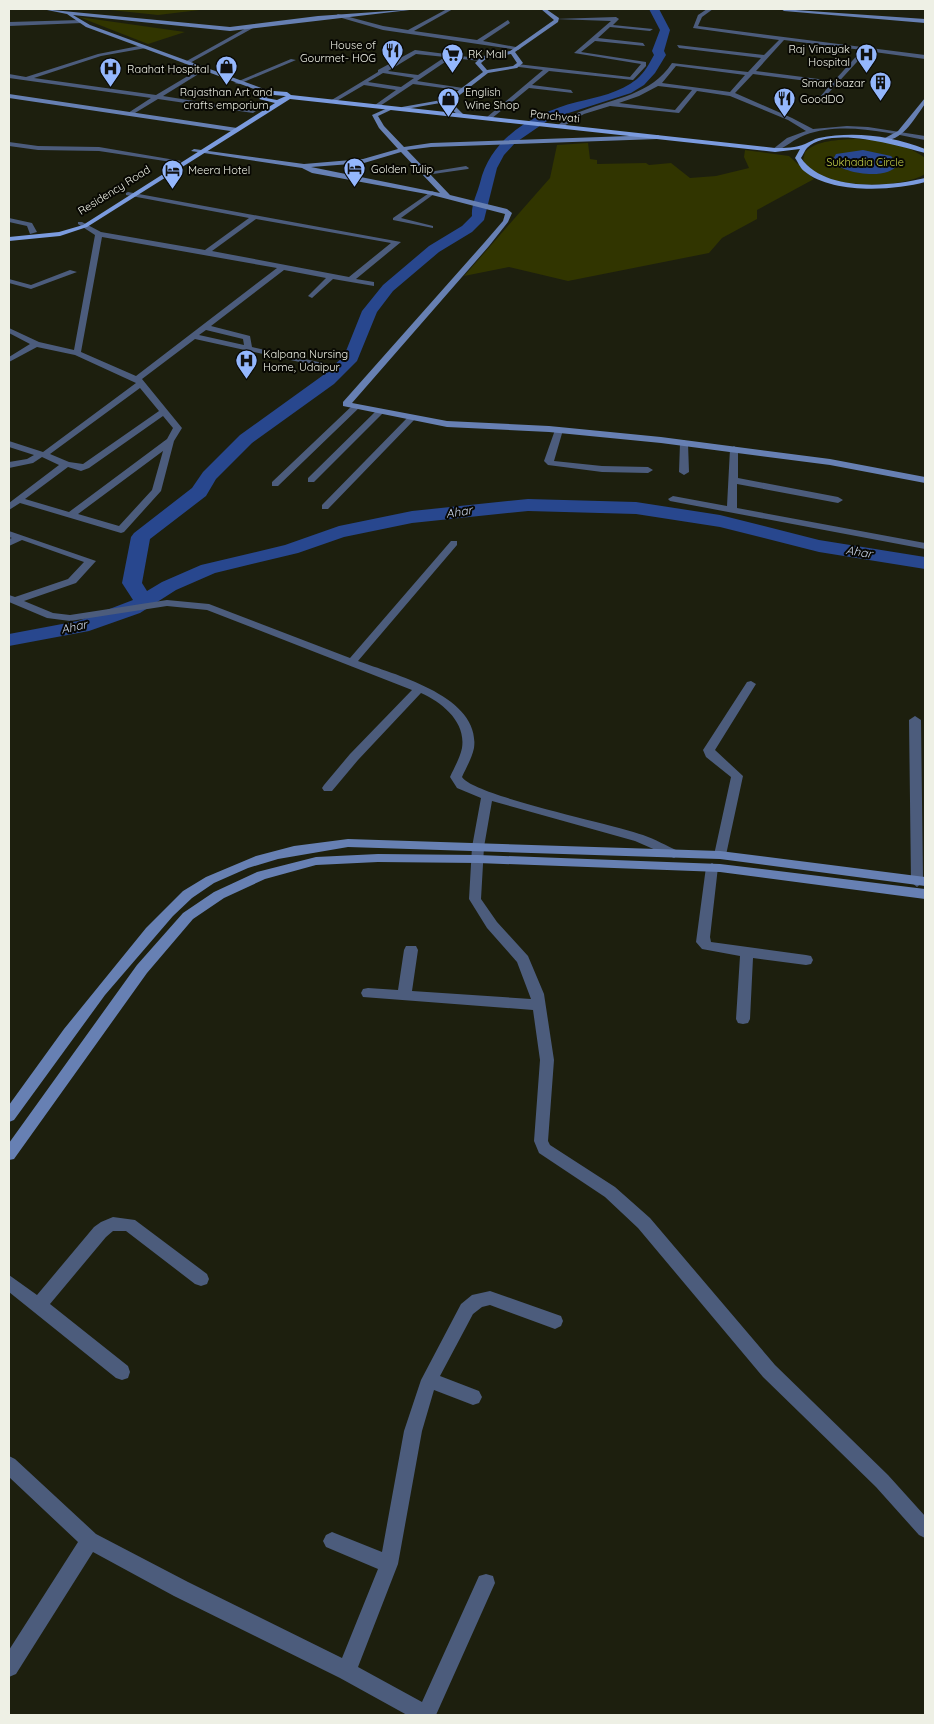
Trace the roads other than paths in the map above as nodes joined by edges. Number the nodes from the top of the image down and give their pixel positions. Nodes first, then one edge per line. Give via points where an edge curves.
1 (44, 9) edge
2 (415, 9) edge
3 (450, 9) edge
4 (542, 9) edge
5 (707, 9) edge
6 (784, 9) edge
7 (68, 13) junction
8 (338, 16) junction
9 (557, 19) junction
10 (925, 21) edge
11 (80, 22) junction
12 (508, 22) dead end
13 (9, 24) edge
14 (611, 26) junction
15 (250, 28) junction
16 (650, 30) dead end
17 (408, 32) junction
18 (595, 39) junction
19 (782, 39) junction
20 (478, 42) junction
21 (643, 45) dead end
22 (679, 46) dead end
23 (144, 47) junction
24 (518, 48) junction
25 (866, 49) junction
26 (512, 52) junction
27 (451, 55) junction
28 (590, 55) junction
29 (765, 57) junction
30 (925, 57) edge
31 (481, 59) junction
32 (293, 60) dead end
33 (584, 60) dead end
34 (186, 63) junction
35 (519, 65) junction
36 (578, 66) dead end
37 (548, 68) junction
38 (203, 69) junction
39 (572, 71) junction
40 (380, 72) junction
41 (486, 72) junction
42 (750, 73) junction
43 (9, 76) edge
44 (419, 77) junction
45 (25, 78) junction
46 (237, 82) junction
47 (411, 82) junction
48 (361, 83) junction
49 (836, 83) junction
50 (657, 84) junction
51 (527, 86) junction
52 (402, 89) junction
53 (696, 89) junction
54 (463, 90) junction
55 (571, 92) dead end
56 (270, 94) junction
57 (731, 94) junction
58 (9, 96) edge
59 (289, 97) junction
60 (156, 98) junction
61 (822, 98) dead end
62 (449, 100) junction
63 (282, 101) junction
64 (333, 101) junction
65 (270, 102) junction
66 (924, 103) edge
67 (610, 104) junction
68 (377, 106) junction
69 (392, 108) junction
70 (402, 109) junction
71 (253, 112) junction
72 (130, 114) junction
73 (461, 115) junction
74 (489, 118) junction
75 (559, 126) junction
76 (228, 128) junction
77 (236, 130) junction
78 (811, 131) junction
79 (900, 132) junction
80 (658, 137) junction
81 (925, 138) edge
82 (887, 139) junction
83 (542, 140) junction
84 (900, 142) junction
85 (9, 144) edge
86 (808, 145) junction
87 (404, 149) junction
88 (774, 150) junction
89 (198, 152) junction
90 (925, 152) edge
91 (178, 161) junction
92 (800, 162) junction
93 (304, 166) junction
94 (466, 168) dead end
95 (426, 174) junction
96 (925, 180) edge
97 (432, 193) junction
98 (131, 194) junction
99 (448, 197) junction
100 (256, 216) junction
101 (9, 220) edge
102 (82, 224) junction
103 (431, 227) dead end
104 (33, 232) junction
105 (9, 233) edge
106 (99, 234) junction
107 (9, 239) edge
108 (207, 252) junction
109 (283, 267) junction
110 (73, 272) dead end
111 (331, 276) junction
112 (350, 280) junction
113 (9, 281) edge
114 (371, 284) dead end
115 (312, 296) dead end
116 (205, 327) junction
117 (9, 330) edge
118 (193, 336) junction
119 (36, 344) junction
120 (248, 348) junction
121 (77, 353) junction
122 (9, 360) edge
123 (324, 366) dead end
124 (139, 381) junction
125 (357, 406) junction
126 (164, 411) junction
127 (381, 411) junction
128 (412, 418) junction
129 (559, 430) junction
130 (170, 441) junction
131 (684, 443) junction
132 (9, 444) edge
133 (734, 449) junction
134 (42, 455) junction
135 (66, 464) junction
136 (9, 465) edge
137 (648, 470) dead end
138 (684, 472) dead end
139 (311, 480) dead end
140 (733, 480) junction
141 (925, 480) edge
142 (275, 484) dead end
143 (673, 499) dead end
144 (18, 500) junction
145 (838, 500) dead end
146 (9, 507) edge
147 (325, 507) dead end
148 (732, 508) junction
149 (70, 516) junction
150 (9, 534) edge
151 (21, 537) junction
152 (9, 543) edge
153 (454, 543) dead end
154 (925, 546) edge
155 (12, 599) edge
156 (352, 662) junction
157 (751, 684) dead end
158 (419, 689) junction
159 (915, 720) dead end
160 (920, 740) edge
161 (328, 788) dead end
162 (921, 792) edge
163 (487, 796) junction
164 (478, 853) junction
165 (674, 854) junction
166 (720, 855) junction
167 (712, 868) junction
168 (921, 882) edge
169 (925, 894) edge
170 (411, 950) dead end
171 (747, 952) junction
172 (806, 960) dead end
173 (368, 993) dead end
174 (404, 996) junction
175 (539, 1005) junction
176 (743, 1018) dead end
177 (9, 1116) edge
178 (9, 1154) edge
179 (201, 1279) dead end
180 (9, 1282) edge
181 (38, 1306) junction
182 (554, 1321) dead end
183 (122, 1372) dead end
184 (429, 1380) junction
185 (473, 1397) dead end
186 (9, 1465) edge
187 (925, 1529) edge
188 (90, 1540) junction
189 (332, 1541) dead end
190 (389, 1564) junction
191 (486, 1584) dead end
192 (9, 1667) edge
193 (347, 1671) junction
194 (426, 1715) edge

1 - 7 street
2 - 8 street
3 - 17 street
4 - 9 street
5 - 19 street via 695,27
6 - 10 street
7 - 11 street
7 - 15 street via 215,28
8 - 15 street
8 - 17 street
9 - 14 street via 616,19
9 - 24 street
11 - 13 street
11 - 23 street
12 - 20 street
14 - 16 street
14 - 18 street
15 - 34 street
17 - 20 street
18 - 21 street
18 - 28 street via 577,53
19 - 25 street
19 - 29 street
20 - 24 street
22 - 29 street
23 - 34 street
23 - 45 street via 100,55
24 - 26 street
25 - 30 street
25 - 49 street
26 - 31 street
26 - 35 street
27 - 31 street
27 - 40 street via 415,52
27 - 44 street
28 - 33 street
28 - 39 street via 644,63 631,79
29 - 42 street
31 - 41 street via 478,63
32 - 46 street
34 - 38 street
35 - 37 street
35 - 41 street
36 - 39 street
37 - 39 street
37 - 51 street
38 - 46 street
38 - 60 street
40 - 44 street
40 - 48 street
41 - 54 street
42 - 49 street
42 - 50 street via 674,64
42 - 57 street
43 - 45 street
44 - 47 street
45 - 60 street
46 - 56 street
47 - 52 street
47 - 54 street
48 - 52 street
48 - 64 street
49 - 61 street
50 - 53 street
50 - 67 street via 638,95
51 - 55 street
51 - 74 street
52 - 68 street
53 - 57 street
53 - 67 street via 677,112
54 - 62 street
56 - 59 main road, Panchvati via 283,93
56 - 65 main road via 262,97
57 - 78 street
58 - 72 street
59 - 63 main road
59 - 64 main road, Panchvati
60 - 71 street
60 - 72 street
62 - 70 street
62 - 73 street
63 - 65 main road
63 - 77 main road
64 - 68 main road, Panchvati
65 - 71 main road
66 - 79 street
67 - 75 street
68 - 69 main road, Panchvati
69 - 70 main road, Panchvati
69 - 87 street via 375,115 387,135
70 - 73 main road, Panchvati
71 - 76 main road
72 - 76 street
73 - 74 main road, Panchvati
74 - 75 main road, Panchvati
75 - 80 main road, Panchvati
75 - 83 street
76 - 77 street
76 - 89 main road
77 - 89 main road
78 - 79 street via 859,128
78 - 88 street via 785,140
79 - 81 street
79 - 82 street
79 - 84 street
80 - 83 street
80 - 88 main road, Panchvati
82 - 84 main road, Panchvati
82 - 86 main road, Panchvati via 837,137
83 - 87 street
84 - 90 main road, Panchvati
85 - 91 street via 99,149
86 - 88 main road, Panchvati
86 - 92 main road via 799,153
87 - 93 street via 364,161
87 - 95 street
88 - 92 main road, Panchvati via 789,154
89 - 91 main road, Residency Road
89 - 93 street
89 - 98 main road
91 - 98 main road, Residency Road
92 - 96 main road, Panchvati via 827,179 859,186 893,186
93 - 97 street via 312,171
94 - 95 street
95 - 99 street
97 - 99 street
97 - 103 street via 395,219
98 - 100 street
98 - 102 main road, Residency Road
99 - 125 street via 505,210 509,214 473,263 346,404
100 - 108 street
100 - 112 street via 397,242
101 - 104 street via 30,224
102 - 104 main road, Residency Road
102 - 106 street
102 - 107 main road via 60,234
104 - 105 main road, Residency Road
106 - 108 street
106 - 121 street
108 - 109 street
109 - 111 street
109 - 116 street
110 - 113 street via 31,287
111 - 112 street
111 - 115 street
112 - 114 street
116 - 118 street
116 - 120 street via 248,338
117 - 119 street
118 - 120 street
118 - 124 street
119 - 121 street
119 - 122 street
120 - 123 street
121 - 124 street
124 - 126 street
124 - 134 street
125 - 127 street
125 - 142 street
126 - 130 street via 178,428
126 - 135 street via 86,466 80,468
127 - 128 street
127 - 139 street
128 - 129 street via 447,424
128 - 147 street
129 - 131 street
129 - 137 street via 551,462 602,469
130 - 149 street
130 - 149 street via 156,491 121,530
131 - 133 street
131 - 138 street
132 - 134 street
133 - 140 street
133 - 141 street via 830,462
134 - 135 street
134 - 136 street
135 - 144 street
140 - 145 street
140 - 148 street
143 - 148 street
144 - 146 street
144 - 149 street
148 - 154 street
150 - 151 street
151 - 152 street
151 - 155 street via 91,561 72,581
153 - 156 street
155 - 156 street via 51,616 70,618 167,603 209,607
156 - 158 street
157 - 166 street via 709,750 737,776
158 - 161 street
158 - 163 street via 448,702 460,716 468,732 468,748 456,776 461,785
159 - 160 street
160 - 162 street
162 - 168 street
163 - 164 street
163 - 165 street via 639,838
164 - 165 street
164 - 167 street
164 - 175 street via 475,899 492,925 523,960
164 - 177 street via 348,843 302,848 258,859 209,881 170,908 110,979
164 - 178 street via 316,861 261,875 219,894 188,916 142,969
165 - 166 street
166 - 168 street
167 - 169 street
167 - 171 street via 703,942 707,946
170 - 174 street
171 - 172 street
171 - 176 street
173 - 174 street
174 - 175 street
175 - 187 street via 547,1060 541,1141 544,1149 610,1192 644,1223 769,1371 882,1481
179 - 181 street via 129,1225 117,1223 107,1225 100,1232
180 - 181 street
181 - 183 street
182 - 184 street via 490,1298 478,1300 467,1309
184 - 185 street
184 - 190 street via 413,1431
186 - 188 street
188 - 192 street
188 - 193 street via 180,1589
189 - 190 street
190 - 193 street
191 - 194 street
193 - 194 street

